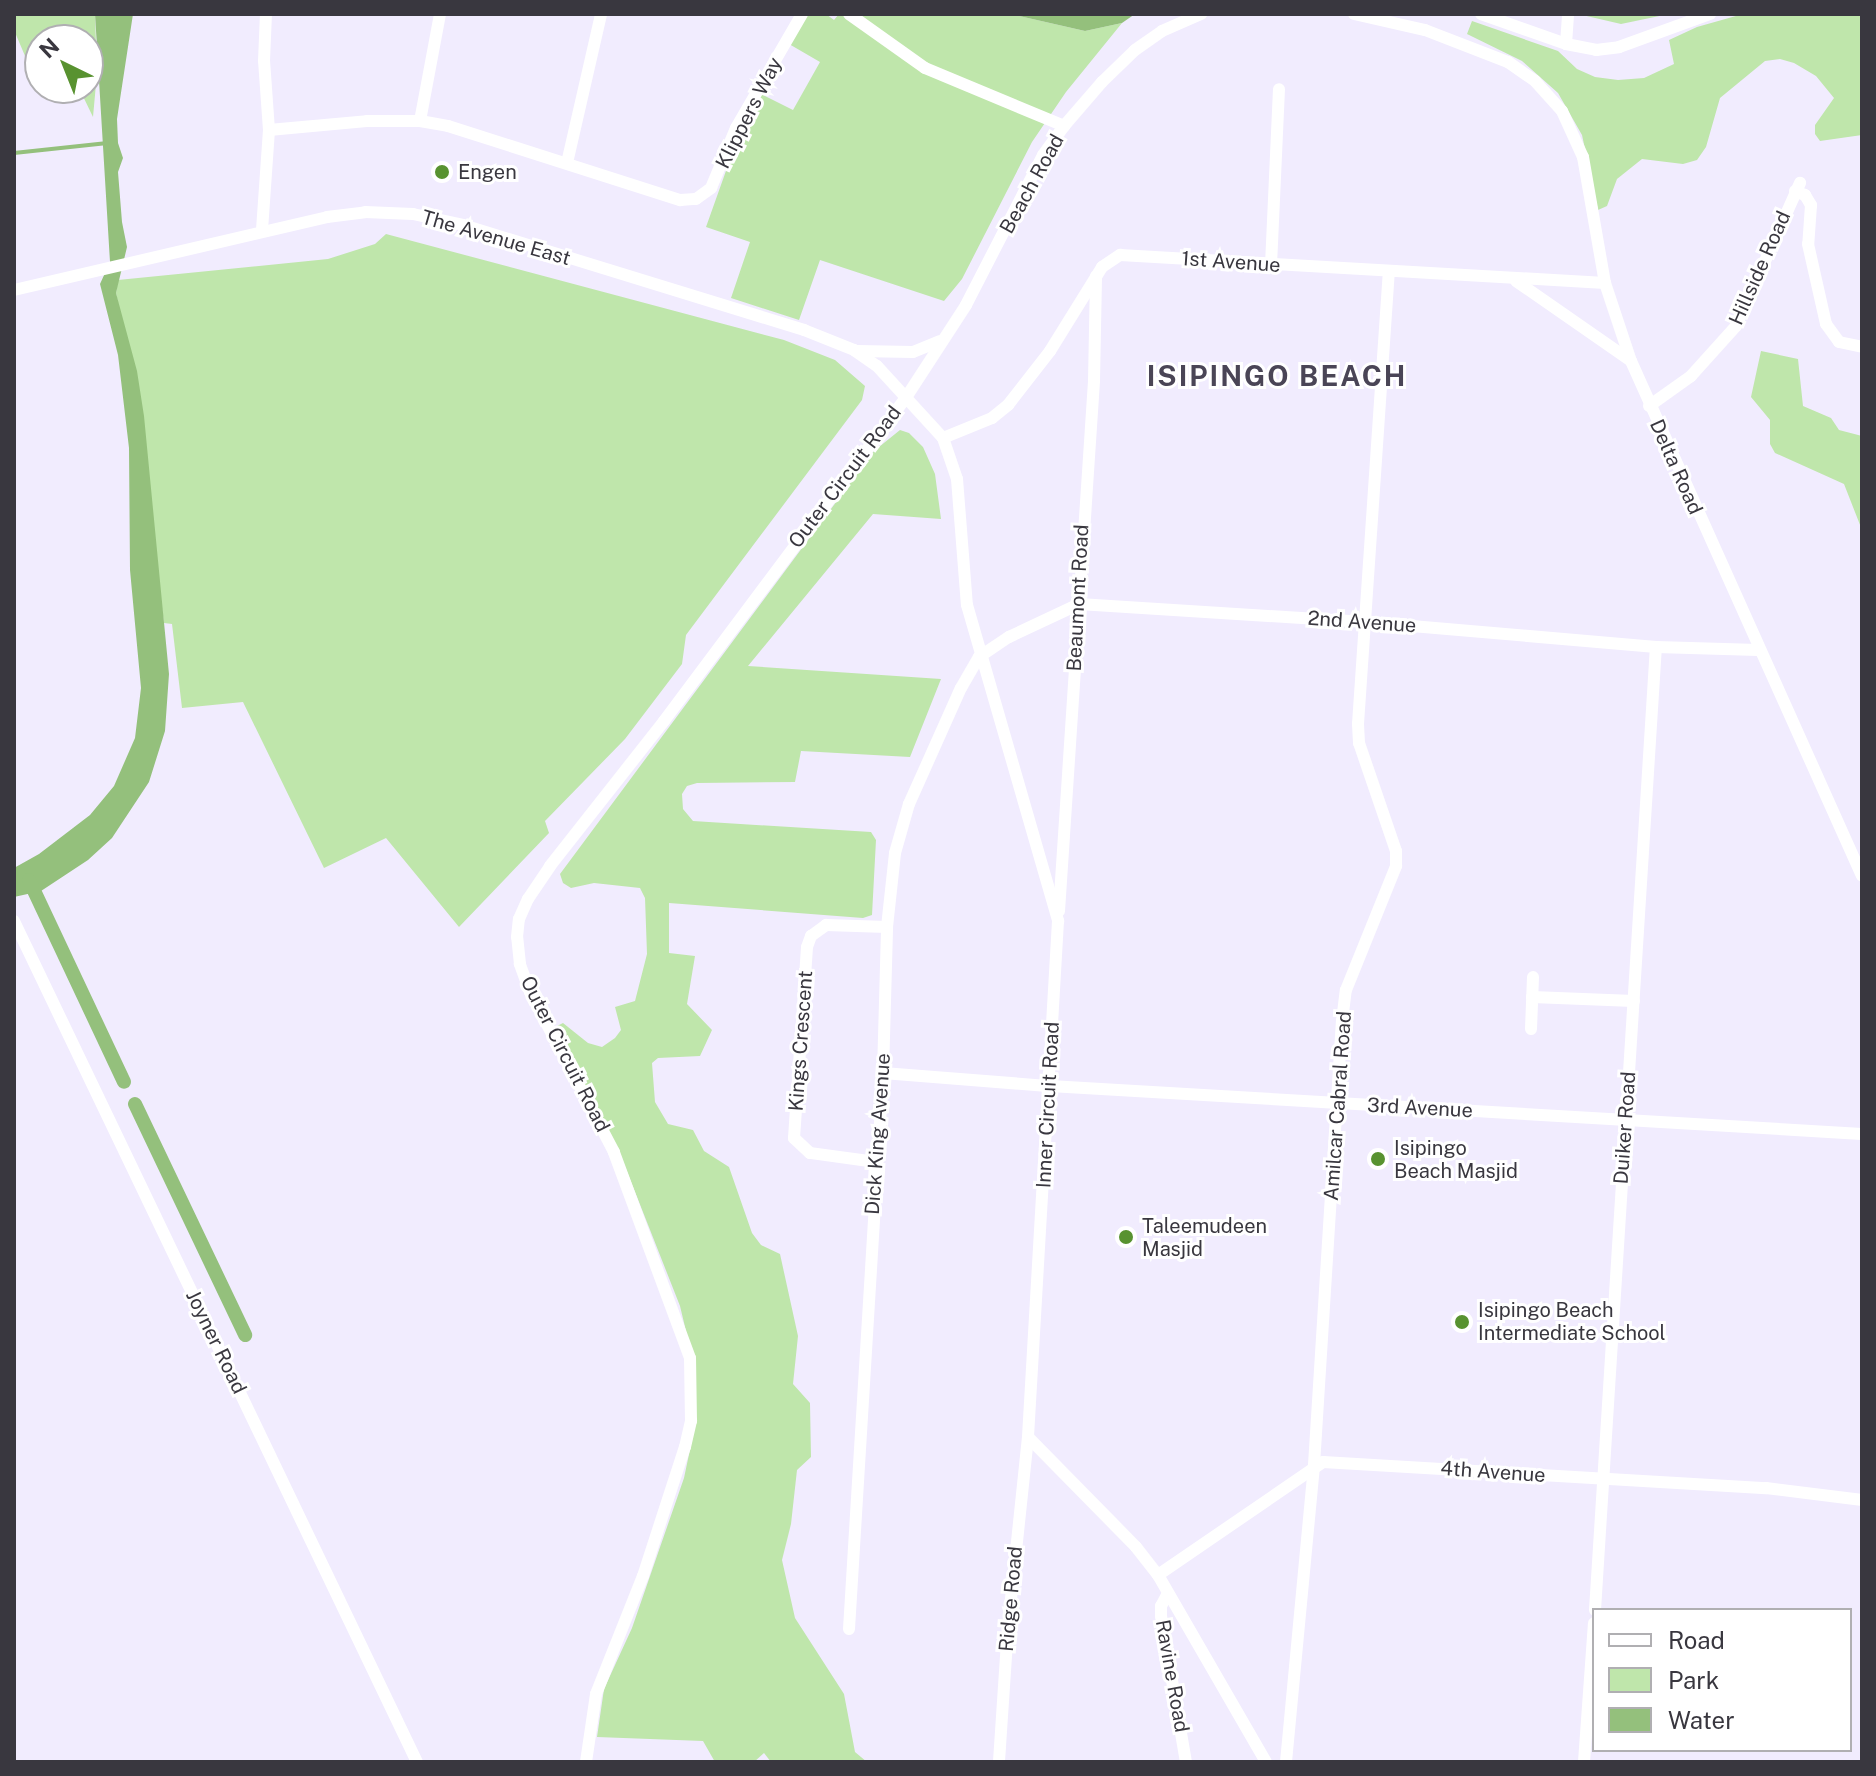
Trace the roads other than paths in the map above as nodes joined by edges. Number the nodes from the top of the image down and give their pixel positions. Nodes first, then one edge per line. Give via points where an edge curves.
1 (266, 14) edge
2 (440, 14) edge
3 (601, 14) edge
4 (802, 14) edge
5 (849, 14) edge
6 (1201, 14) edge
7 (1354, 14) edge
8 (1481, 14) edge
9 (1568, 14) edge
10 (1710, 14) edge
11 (1566, 44) junction
12 (1279, 89) dead end
13 (420, 121) junction
14 (1064, 126) junction
15 (269, 130) junction
16 (567, 163) junction
17 (262, 230) junction
18 (1271, 265) junction
19 (1389, 272) junction
20 (1096, 276) junction
21 (1513, 279) junction
22 (1605, 283) junction
23 (14, 290) edge
24 (942, 340) junction
25 (1862, 347) edge
26 (854, 350) junction
27 (1631, 361) junction
28 (907, 396) junction
29 (1649, 406) junction
30 (943, 438) junction
31 (1079, 604) junction
32 (1365, 622) junction
33 (1656, 647) junction
34 (1758, 650) junction
35 (979, 657) junction
36 (1862, 876) edge
37 (14, 921) edge
38 (1058, 921) junction
39 (887, 927) junction
40 (1533, 977) dead end
41 (1532, 997) junction
42 (1634, 1001) junction
43 (1531, 1029) dead end
44 (883, 1073) junction
45 (1050, 1086) junction
46 (1338, 1103) junction
47 (1625, 1119) junction
48 (1862, 1134) edge
49 (876, 1162) junction
50 (1028, 1437) junction
51 (1314, 1465) junction
52 (1605, 1479) junction
53 (1862, 1500) edge
54 (1158, 1575) junction
55 (1168, 1593) junction
56 (1595, 1608) edge
57 (849, 1629) dead end
58 (1592, 1651) edge
59 (417, 1762) edge
60 (586, 1762) edge
61 (999, 1762) edge
62 (1186, 1762) edge
63 (1266, 1762) edge
64 (1286, 1762) edge
65 (1584, 1762) edge

1 - 15 street
2 - 13 street
3 - 16 street
4 - 16 street, Klippers Way via 736,128 711,188 687,200
5 - 14 street via 925,68
6 - 14 street, Beach Road via 1135,50
7 - 22 street, Delta Road via 1425,30 1508,62 1551,96 1583,157
8 - 11 street
9 - 11 street
10 - 11 street via 1619,47 1587,50
12 - 18 street
13 - 15 street
13 - 16 street
14 - 24 street, Beach Road
15 - 17 street
17 - 23 street, The Avenue East
17 - 26 street, The Avenue East via 365,212 413,214 789,325
18 - 19 street, 1st Avenue
18 - 20 street, 1st Avenue via 1126,254 1113,257
19 - 21 street, 1st Avenue
19 - 32 street, Amilcar Cabral Road
20 - 30 street, 1st Avenue via 1050,351 1008,405 992,418
20 - 31 street, Beaumont Road
21 - 22 street, 1st Avenue
21 - 27 street
22 - 27 street, Delta Road
24 - 26 street via 913,352
24 - 28 street, Beach Road
25 - 29 street, Hillside Road via 1839,342 1826,324 1809,252 1811,205 1798,187 1736,326 1691,376
26 - 28 street, The Avenue East
27 - 29 street, Delta Road
28 - 30 street, Inner Circuit Road
28 - 60 street, Outer Circuit Road via 550,866 519,919 520,964 530,992 614,1152 690,1358 691,1421 685,1447 643,1576 596,1694
29 - 34 street, Delta Road
30 - 35 street, Inner Circuit Road via 957,479 966,601
31 - 32 street, 2nd Avenue
31 - 35 street, 2nd Avenue
31 - 38 street, Beaumont Road
32 - 33 street, 2nd Avenue
32 - 46 street, Amilcar Cabral Road via 1359,743 1396,851 1396,866 1346,990
33 - 34 street, 2nd Avenue
33 - 42 street, Duiker Road
34 - 36 street, Delta Road
35 - 38 street, Inner Circuit Road
35 - 39 street, Dick King Avenue via 900,829
37 - 59 street, Joyner Road
38 - 45 street, Inner Circuit Road
39 - 44 street, Dick King Avenue
39 - 49 street, Kings Crescent via 826,925 811,936 794,1138 810,1153
40 - 41 street
41 - 42 street
41 - 43 street
42 - 47 street, Duiker Road
44 - 45 street, 3rd Avenue
44 - 49 street, Dick King Avenue
45 - 46 street, 3rd Avenue
45 - 50 street, Inner Circuit Road
46 - 47 street, 3rd Avenue
46 - 51 street, Amilcar Cabral Road
47 - 48 street, 3rd Avenue
47 - 52 street, Duiker Road
49 - 57 street, Dick King Avenue
50 - 54 street
50 - 61 street, Ridge Road
51 - 52 street, 4th Avenue via 1344,1462
51 - 54 street
51 - 64 street, Amilcar Cabral Road
52 - 53 street, 4th Avenue via 1766,1488
52 - 56 street, Duiker Road
54 - 55 street
55 - 62 street, Ravine Road via 1161,1616
55 - 63 street
58 - 65 street

